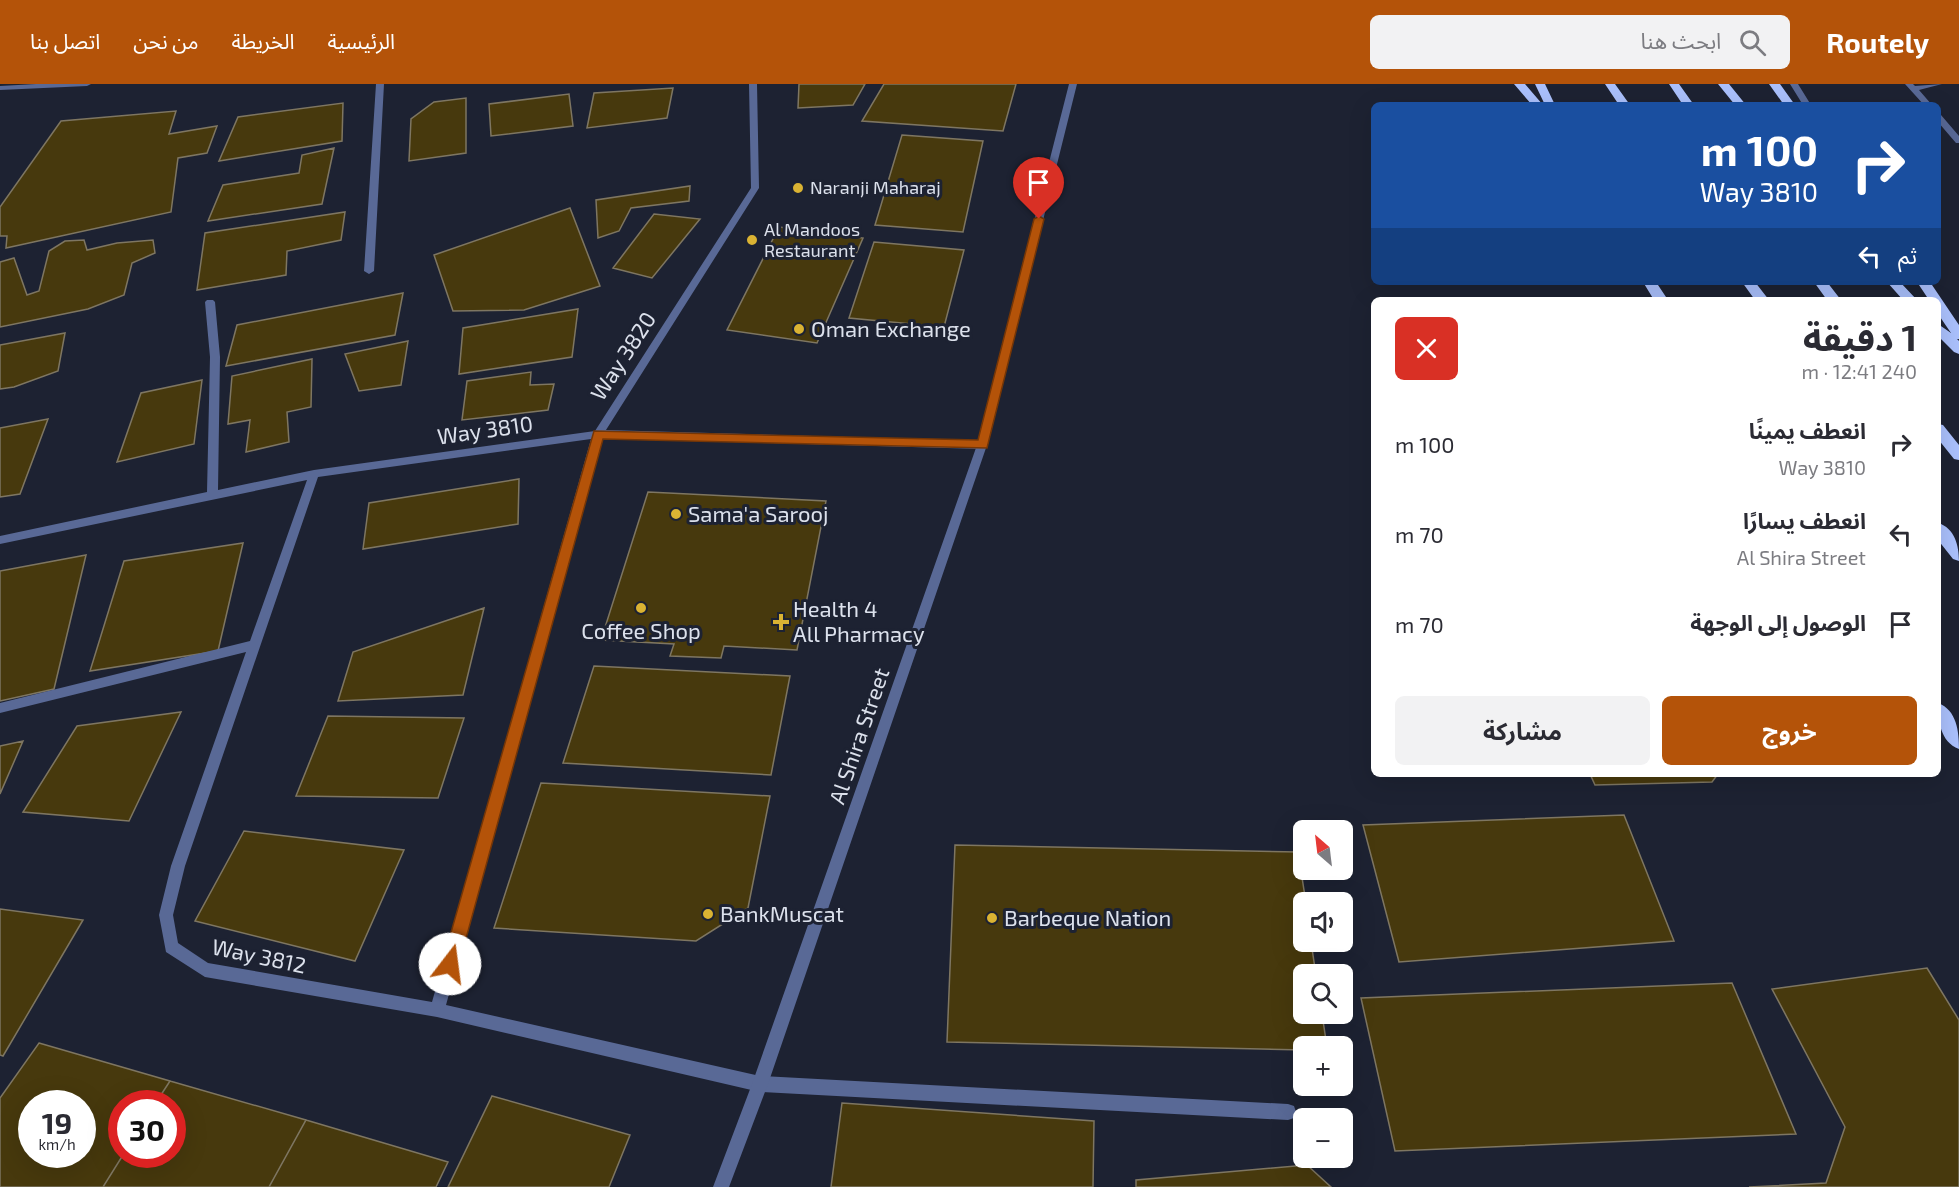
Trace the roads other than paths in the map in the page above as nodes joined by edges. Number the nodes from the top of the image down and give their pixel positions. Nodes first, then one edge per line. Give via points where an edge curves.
1 (87, 84) edge
2 (380, 84) edge
3 (753, 84) edge
4 (1074, 84) edge
5 (1519, 84) edge
6 (1540, 84) edge
7 (1610, 84) edge
8 (1674, 84) edge
9 (1723, 84) edge
10 (1774, 84) edge
11 (1794, 84) edge
12 (1938, 84) edge
13 (1912, 86) edge
14 (0, 88) edge
15 (1535, 102) edge
16 (1549, 102) edge
17 (1623, 102) edge
18 (1687, 102) edge
19 (1738, 102) edge
20 (1788, 102) edge
21 (1805, 102) edge
22 (1925, 102) edge
23 (1941, 120) edge
24 (1959, 141) edge
25 (369, 271) dead end
26 (1750, 285) edge
27 (1822, 285) edge
28 (1896, 285) edge
29 (1760, 297) edge
30 (1832, 297) edge
31 (1907, 297) edge
32 (210, 302) dead end
33 (1941, 308) edge
34 (1941, 331) edge
35 (1959, 335) edge
36 (1959, 349) edge
37 (1941, 433) edge
38 (598, 434) junction
39 (982, 445) junction
40 (1959, 454) edge
41 (314, 474) junction
42 (212, 495) junction
43 (1941, 533) edge
44 (0, 540) edge
45 (1959, 555) edge
46 (254, 645) junction
47 (0, 708) edge
48 (1941, 715) edge
49 (1959, 741) edge
50 (437, 1010) junction
51 (760, 1084) junction
52 (1288, 1113) dead end
53 (721, 1187) edge

1 - 14 street
2 - 25 street
3 - 38 street, Way 3820 via 756,188
4 - 39 street, Al Shira Street
5 - 15 highway
6 - 16 highway
7 - 17 highway
8 - 18 highway
9 - 19 highway
10 - 20 highway
11 - 21 street
12 - 13 street
13 - 22 street
23 - 24 street
26 - 29 highway
27 - 30 highway
28 - 31 highway
32 - 42 street via 215,357
33 - 35 highway
34 - 36 highway
37 - 40 highway
38 - 39 street, Way 3810
38 - 41 street, Way 3810
38 - 50 street, Way 3820
39 - 51 street, Al Shira Street
41 - 42 street, Way 3810
41 - 46 street, Way 3812
42 - 44 street, Way 3810
43 - 45 highway
46 - 47 street
46 - 50 street, Way 3812 via 178,866 166,915 171,947 205,970
48 - 49 highway
50 - 51 street, Way 3812
51 - 52 street, Way 3812
51 - 53 street, Al Shira Street

